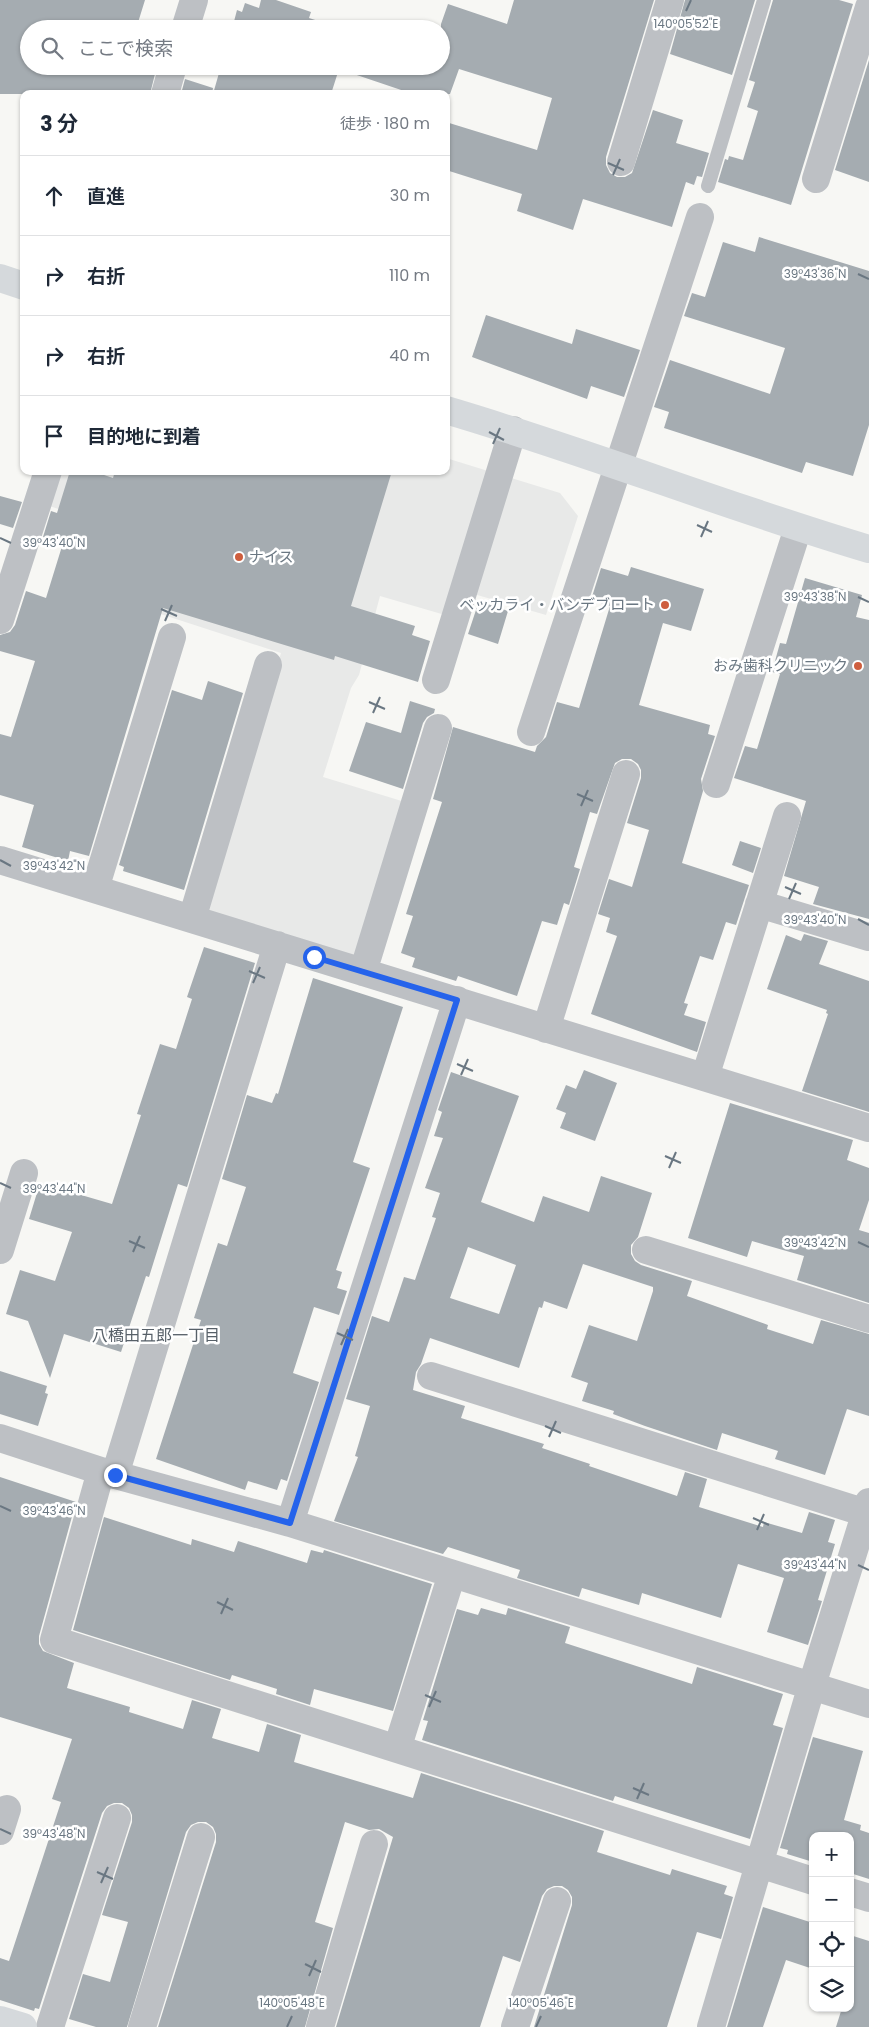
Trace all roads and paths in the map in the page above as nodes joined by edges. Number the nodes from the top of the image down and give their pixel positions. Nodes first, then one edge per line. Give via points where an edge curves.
1 (194, 0) edge
2 (670, 0) edge
3 (764, 0) edge
4 (869, 7) edge
5 (188, 20) edge
6 (170, 75) edge
7 (166, 90) edge
8 (621, 162) dead end
9 (816, 179) dead end
10 (708, 186) dead end
11 (700, 216) dead end
12 (0, 278) edge
13 (20, 285) edge
14 (450, 411) edge
15 (513, 430) junction
16 (616, 466) junction
17 (47, 475) edge
18 (798, 528) junction
19 (869, 549) edge
20 (0, 620) edge
21 (172, 637) dead end
22 (268, 665) dead end
23 (436, 680) dead end
24 (438, 728) dead end
25 (531, 732) dead end
26 (626, 774) dead end
27 (716, 784) dead end
28 (787, 816) dead end
29 (0, 860) edge
30 (95, 889) junction
31 (759, 904) junction
32 (192, 919) junction
33 (869, 937) edge
34 (277, 945) junction
35 (363, 972) junction
36 (457, 1000) junction
37 (546, 1029) junction
38 (705, 1077) junction
39 (869, 1128) edge
40 (24, 1173) dead end
41 (0, 1250) edge
42 (646, 1250) dead end
43 (869, 1319) edge
44 (431, 1376) dead end
45 (0, 1438) edge
46 (108, 1473) junction
47 (868, 1509) edge
48 (290, 1523) junction
49 (452, 1574) junction
50 (812, 1685) junction
51 (869, 1704) edge
52 (397, 1750) junction
53 (117, 1818) dead end
54 (201, 1837) dead end
55 (374, 1844) dead end
56 (758, 1864) junction
57 (809, 1880) edge
58 (854, 1893) edge
59 (869, 1898) edge
60 (557, 1901) dead end
61 (0, 2020) edge
62 (23, 2027) edge
63 (50, 2027) edge
64 (142, 2027) edge
65 (320, 2027) edge
66 (515, 2027) edge
67 (711, 2027) edge

1 - 5 street
2 - 8 street
3 - 10 lane
4 - 9 street
6 - 7 street
11 - 16 street
12 - 13 street
14 - 15 street
15 - 16 street
15 - 23 street
16 - 18 street
16 - 25 street
17 - 20 street
18 - 19 street
18 - 27 street
21 - 30 street
22 - 32 street
24 - 35 street
26 - 37 street
28 - 31 street
29 - 30 street
30 - 32 street
31 - 33 street
31 - 38 street
32 - 34 street
34 - 35 street
34 - 46 street
35 - 36 street
36 - 37 street
36 - 48 street
37 - 38 street
38 - 39 street
40 - 41 street
42 - 43 street
44 - 47 street
45 - 46 street
46 - 48 street
46 - 52 street via 54,1640
47 - 50 street
48 - 49 street
49 - 50 street
49 - 52 street
50 - 51 street
50 - 56 street
52 - 56 street
53 - 63 street
54 - 64 street
55 - 65 street
56 - 57 street
56 - 67 street
58 - 59 street
60 - 66 street
61 - 62 street

